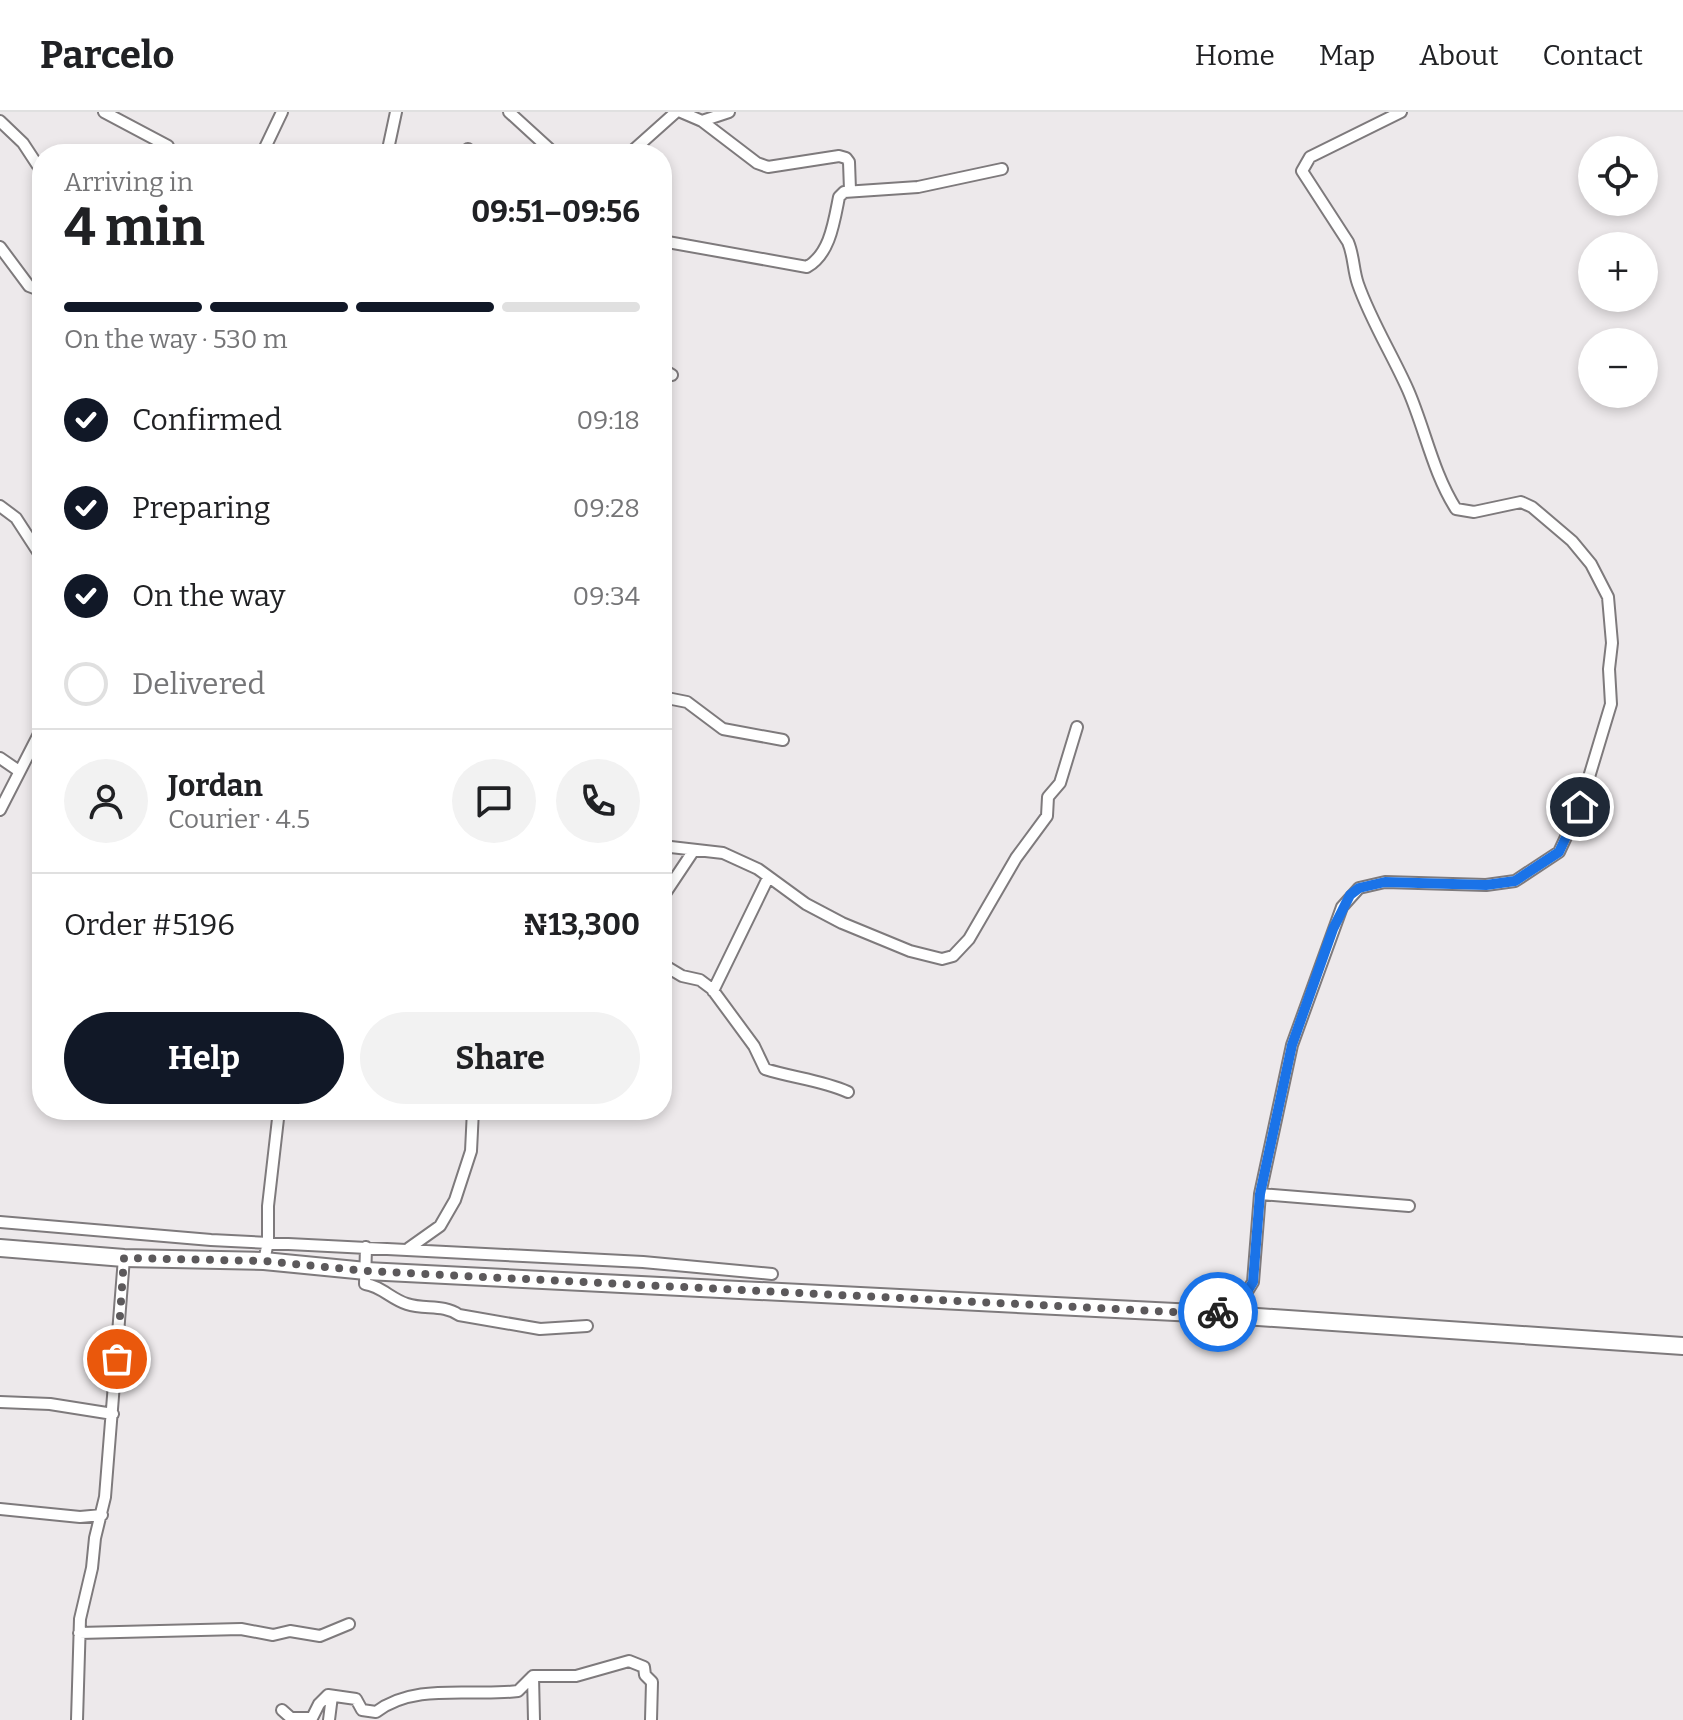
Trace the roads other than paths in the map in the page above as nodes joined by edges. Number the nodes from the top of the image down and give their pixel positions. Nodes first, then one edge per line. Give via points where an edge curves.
1 (104, 112) edge
2 (282, 112) edge
3 (396, 112) edge
4 (509, 112) edge
5 (679, 112) edge
6 (729, 112) edge
7 (1401, 112) edge
8 (0, 121) edge
9 (702, 121) junction
10 (164, 144) edge
11 (267, 144) edge
12 (389, 144) edge
13 (544, 144) edge
14 (641, 144) edge
15 (32, 157) edge
16 (1002, 169) dead end
17 (850, 190) junction
18 (672, 243) edge
19 (0, 247) edge
20 (32, 287) edge
21 (0, 506) edge
22 (32, 543) edge
23 (672, 699) edge
24 (1077, 727) dead end
25 (783, 740) dead end
26 (32, 747) edge
27 (0, 758) edge
28 (19, 771) junction
29 (0, 810) edge
30 (672, 847) edge
31 (694, 850) junction
32 (768, 878) junction
33 (672, 883) edge
34 (672, 970) edge
35 (713, 991) junction
36 (848, 1092) dead end
37 (278, 1120) edge
38 (473, 1120) edge
39 (1260, 1194) junction
40 (1409, 1206) dead end
41 (0, 1222) edge
42 (268, 1242) junction
43 (366, 1247) junction
44 (0, 1248) edge
45 (409, 1248) junction
46 (124, 1258) junction
47 (264, 1261) junction
48 (366, 1271) junction
49 (772, 1274) dead end
50 (1215, 1314) junction
51 (587, 1326) dead end
52 (1683, 1346) edge
53 (0, 1402) edge
54 (113, 1414) junction
55 (0, 1509) edge
56 (102, 1515) junction
57 (349, 1624) dead end
58 (79, 1633) junction
59 (533, 1676) junction
60 (332, 1696) junction
61 (282, 1710) dead end
62 (313, 1719) edge
63 (77, 1720) edge
64 (329, 1720) edge
65 (534, 1720) edge
66 (651, 1720) edge

1 - 10 street
2 - 11 street
3 - 12 street
4 - 13 street
5 - 9 street
5 - 14 street
6 - 9 street
7 - 39 street via 1310,157 1302,171 1348,242 1365,303 1408,390 1456,509 1474,512 1521,502 1572,541 1591,564 1608,597 1611,704 1580,807 1559,852 1515,881 1385,882 1350,895 1292,1045
8 - 15 street
9 - 17 street via 768,167 846,158
16 - 17 street via 918,187
17 - 18 street via 839,197 824,252 807,267
19 - 20 street
21 - 22 street via 16,518
23 - 25 street via 687,702 723,729
24 - 32 street via 1060,783 1048,797 1047,816 953,956 942,959 910,951 842,923
26 - 28 street
27 - 28 street
28 - 29 street
30 - 31 street
31 - 32 street via 723,853
31 - 33 street
32 - 35 street
34 - 35 street
35 - 36 street via 765,1069 825,1081
37 - 42 street
38 - 45 street via 471,1151 455,1200 440,1226
39 - 40 street
39 - 50 street via 1253,1282
41 - 42 street
42 - 43 street
42 - 47 street
43 - 45 street
43 - 48 street
44 - 46 main road
45 - 49 street
46 - 47 main road
46 - 54 street
47 - 48 main road
48 - 50 main road
48 - 51 street via 365,1284 407,1304 540,1329
50 - 52 main road
53 - 54 street
54 - 56 street
55 - 56 street
56 - 58 street
57 - 58 street via 320,1636 227,1628
58 - 63 street
59 - 60 street via 518,1691 407,1697 376,1712 362,1710 356,1699
59 - 65 street
59 - 66 street via 576,1676 629,1661 644,1667 652,1682
60 - 62 street
60 - 64 street
61 - 62 street via 291,1718

